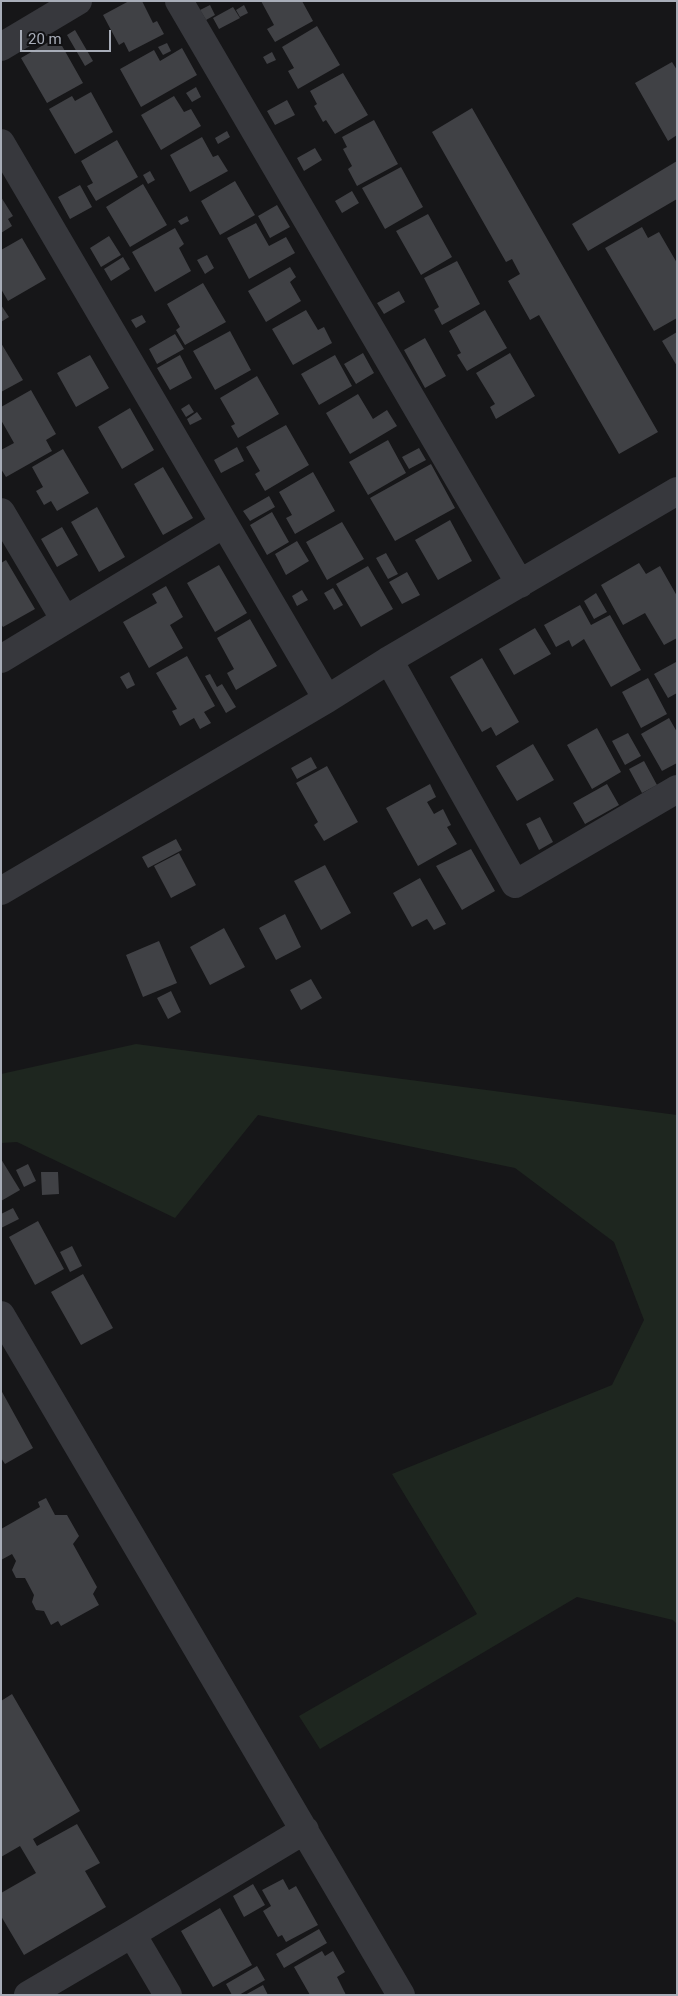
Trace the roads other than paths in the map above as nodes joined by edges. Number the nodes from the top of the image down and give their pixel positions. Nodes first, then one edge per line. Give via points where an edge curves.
1 (78, 1) edge
2 (178, 1) edge
3 (1, 47) edge
4 (1, 143) edge
5 (677, 491) edge
6 (1, 512) edge
7 (224, 524) junction
8 (520, 584) junction
9 (65, 620) junction
10 (1, 659) edge
11 (389, 660) junction
12 (327, 699) junction
13 (677, 789) edge
14 (1, 892) edge
15 (1, 1315) edge
16 (305, 1830) junction
17 (132, 1934) junction
18 (28, 1995) edge
19 (168, 1995) edge
20 (401, 1995) edge

1 - 3 street
2 - 8 street
4 - 7 street
5 - 8 street
6 - 9 street
7 - 9 street
7 - 12 street
8 - 11 street
9 - 10 street
11 - 12 street
11 - 13 street via 515,884
12 - 14 street
15 - 16 street
16 - 17 street
16 - 20 street
17 - 18 street
17 - 19 street

